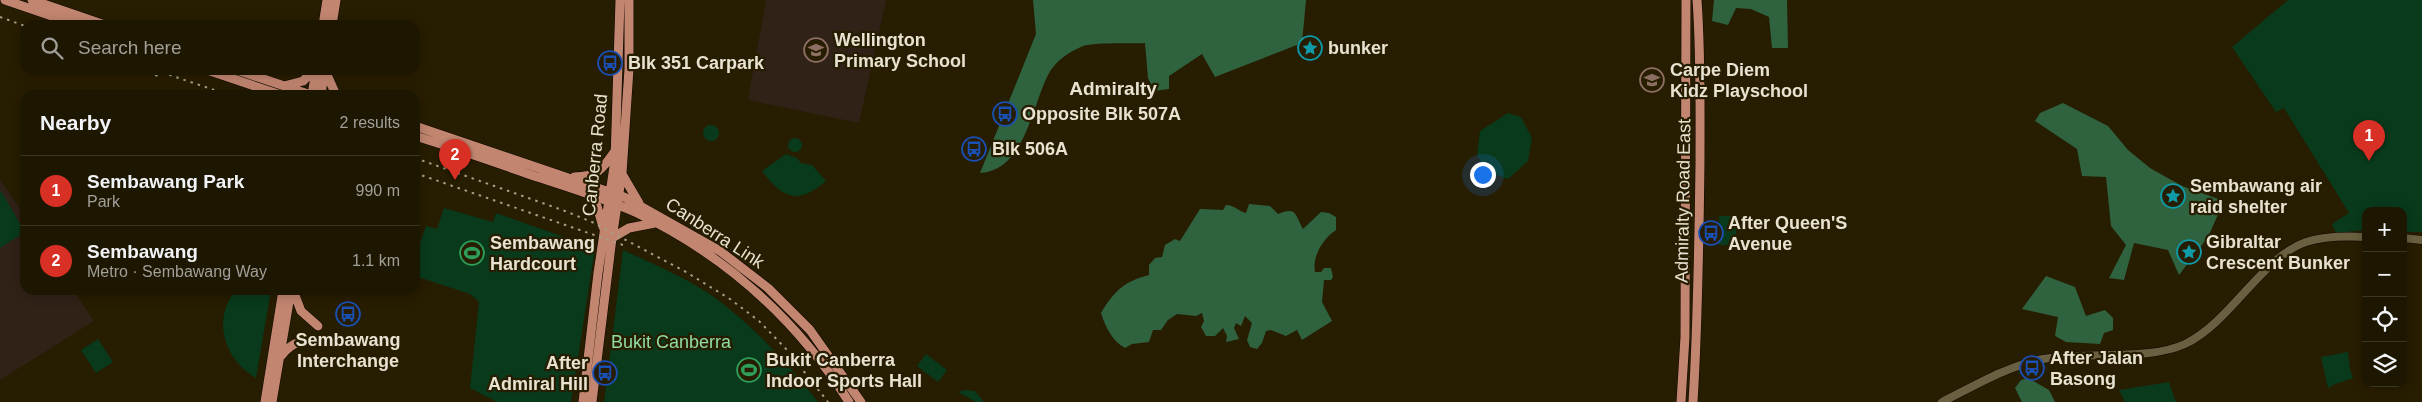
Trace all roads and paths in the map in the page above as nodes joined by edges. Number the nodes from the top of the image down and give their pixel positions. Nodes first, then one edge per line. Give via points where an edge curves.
1 (5, 0) edge
2 (32, 0) edge
3 (327, 0) edge
4 (336, 0) edge
5 (620, 0) edge
6 (629, 0) edge
7 (1686, 0) edge
8 (1698, 0) edge
9 (63, 20) edge
10 (90, 20) edge
11 (324, 20) edge
12 (333, 20) edge
13 (232, 75) edge
14 (248, 75) edge
15 (310, 75) edge
16 (314, 75) edge
17 (324, 75) edge
18 (327, 75) edge
19 (281, 90) edge
20 (313, 90) edge
21 (322, 90) edge
22 (334, 90) edge
23 (420, 128) edge
24 (420, 138) edge
25 (615, 151) junction
26 (622, 173) junction
27 (568, 177) junction
28 (590, 195) junction
29 (614, 198) junction
30 (642, 206) junction
31 (655, 223) junction
32 (604, 232) junction
33 (2362, 237) edge
34 (612, 238) junction
35 (2407, 238) edge
36 (2422, 240) edge
37 (282, 295) edge
38 (291, 295) edge
39 (294, 295) edge
40 (318, 326) dead end
41 (325, 340) dead end
42 (280, 358) junction
43 (265, 402) edge
44 (272, 402) edge
45 (583, 402) edge
46 (592, 402) edge
47 (849, 402) edge
48 (861, 402) edge
49 (1681, 402) edge
50 (1693, 402) edge
51 (1942, 402) edge

1 - 9 main road
2 - 10 main road
3 - 11 main road
4 - 12 main road
5 - 25 main road, Canberra Road
6 - 26 main road, Canberra Road via 629,69
7 - 49 main road, Admiralty Road East via 1686,337
8 - 50 main road, Admiralty Road East via 1701,54 1700,223
13 - 19 main road
14 - 19 main road
15 - 19 main road
16 - 20 main road
17 - 21 main road
18 - 22 main road
23 - 27 main road
24 - 28 main road
25 - 27 main road via 602,170 589,176
25 - 29 main road, Canberra Road
26 - 29 main road, Canberra Road
26 - 30 main road
27 - 29 main road
28 - 29 main road
28 - 32 main road via 597,206
29 - 30 main road, Canberra Link
29 - 31 main road, Canberra Link
29 - 32 main road, Canberra Road
29 - 34 main road, Canberra Road
30 - 48 main road, Canberra Link via 720,251 768,288 810,330
31 - 34 main road via 629,228
31 - 47 main road, Canberra Link via 708,255 762,297 797,331 829,370
32 - 45 main road, Canberra Road
33 - 51 street via 2328,238 2304,243 2273,264 2220,319 2184,344 2165,351 2044,359 2003,372
34 - 46 main road, Canberra Road
35 - 36 street
37 - 43 main road
38 - 42 main road
39 - 40 main road via 298,306
41 - 42 main road via 294,343
42 - 44 main road

